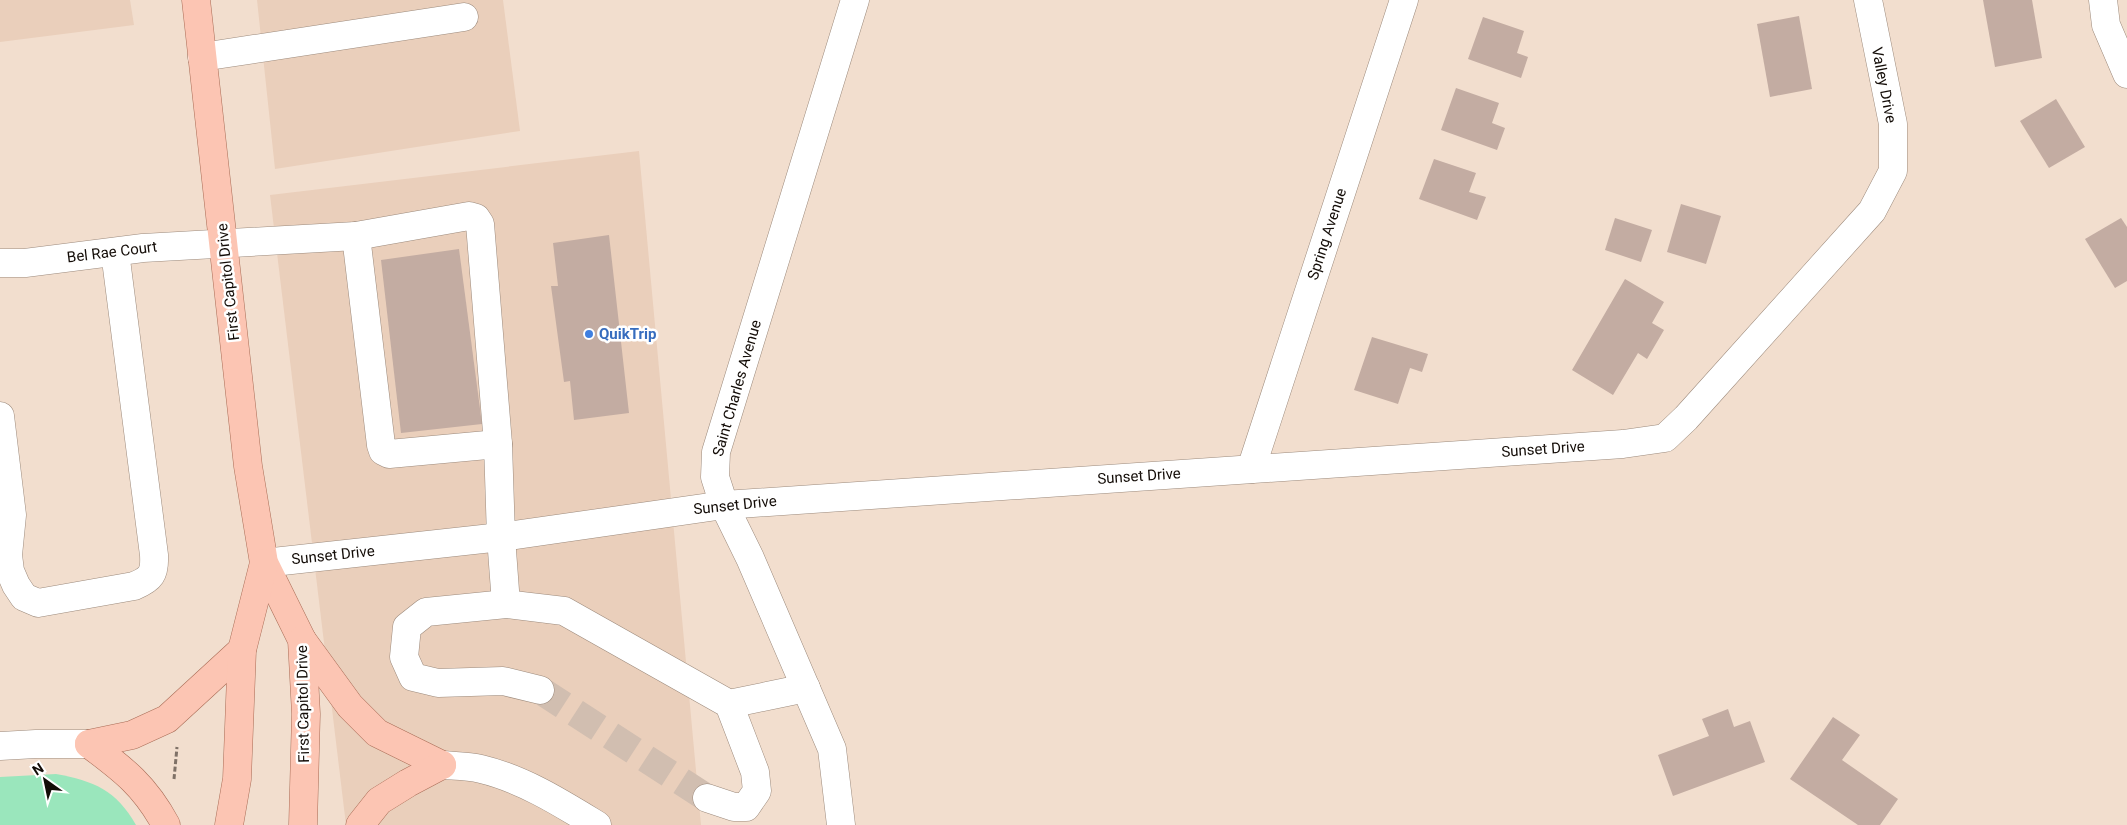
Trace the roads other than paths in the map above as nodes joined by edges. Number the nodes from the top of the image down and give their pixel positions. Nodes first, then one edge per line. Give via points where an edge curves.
1 (196, 0) edge
2 (855, 0) edge
3 (1404, 0) edge
4 (1868, 0) edge
5 (2103, 0) edge
6 (464, 17) dead end
7 (202, 57) junction
8 (2127, 74) edge
9 (1893, 171) joint
10 (356, 236) junction
11 (224, 242) junction
12 (115, 252) junction
13 (0, 263) edge
14 (0, 416) edge
15 (498, 444) junction
16 (1251, 469) junction
17 (724, 505) junction
18 (500, 536) junction
19 (264, 563) junction
20 (506, 604) junction
21 (302, 640) junction
22 (242, 650) junction
23 (806, 688) junction
24 (540, 690) tunnel mouth
25 (730, 704) junction
26 (89, 744) junction
27 (0, 746) edge
28 (442, 765) junction
29 (707, 798) tunnel mouth
30 (840, 824) edge
31 (166, 825) edge
32 (229, 825) edge
33 (303, 825) edge
34 (360, 825) edge
35 (597, 825) edge

1 - 7 main road, First Capitol Drive
2 - 17 street, Saint Charles Avenue via 716,452 715,477
3 - 16 street, Spring Avenue
4 - 9 street, Valley Drive via 1893,124
5 - 8 street via 2106,25
6 - 7 street
7 - 11 main road, First Capitol Drive
9 - 16 street, Sunset Drive via 1872,211 1665,438 1623,444
10 - 11 street, Bel Rae Court
10 - 15 street via 383,451 389,454
10 - 15 street, Bel Rae Court via 469,216 476,218 480,224
11 - 12 street, Bel Rae Court
11 - 19 main road, First Capitol Drive via 248,466
12 - 13 street, Bel Rae Court
12 - 14 street via 154,568 147,580 134,586 38,603 24,596 10,572 8,554 12,515
15 - 18 street
16 - 17 street, Sunset Drive
17 - 18 street, Sunset Drive
17 - 23 street, Saint Charles Avenue
18 - 19 street, Sunset Drive
18 - 20 street
19 - 21 main road, First Capitol Drive
19 - 22 main road, First Capitol Drive
20 - 24 street via 426,612 407,627 404,657 413,677 438,683 503,681
20 - 25 street via 564,612
21 - 28 main road via 350,706 377,733
21 - 33 main road, First Capitol Drive via 306,714
22 - 26 main road via 167,719 132,735
22 - 32 main road, First Capitol Drive via 237,779
23 - 25 street
23 - 30 street, Saint Charles Avenue via 832,749
25 - 29 street via 755,772 757,791 746,807 734,808
26 - 27 street
26 - 31 main road via 126,772 158,810
28 - 34 main road via 379,801
28 - 35 street via 481,769 518,782

